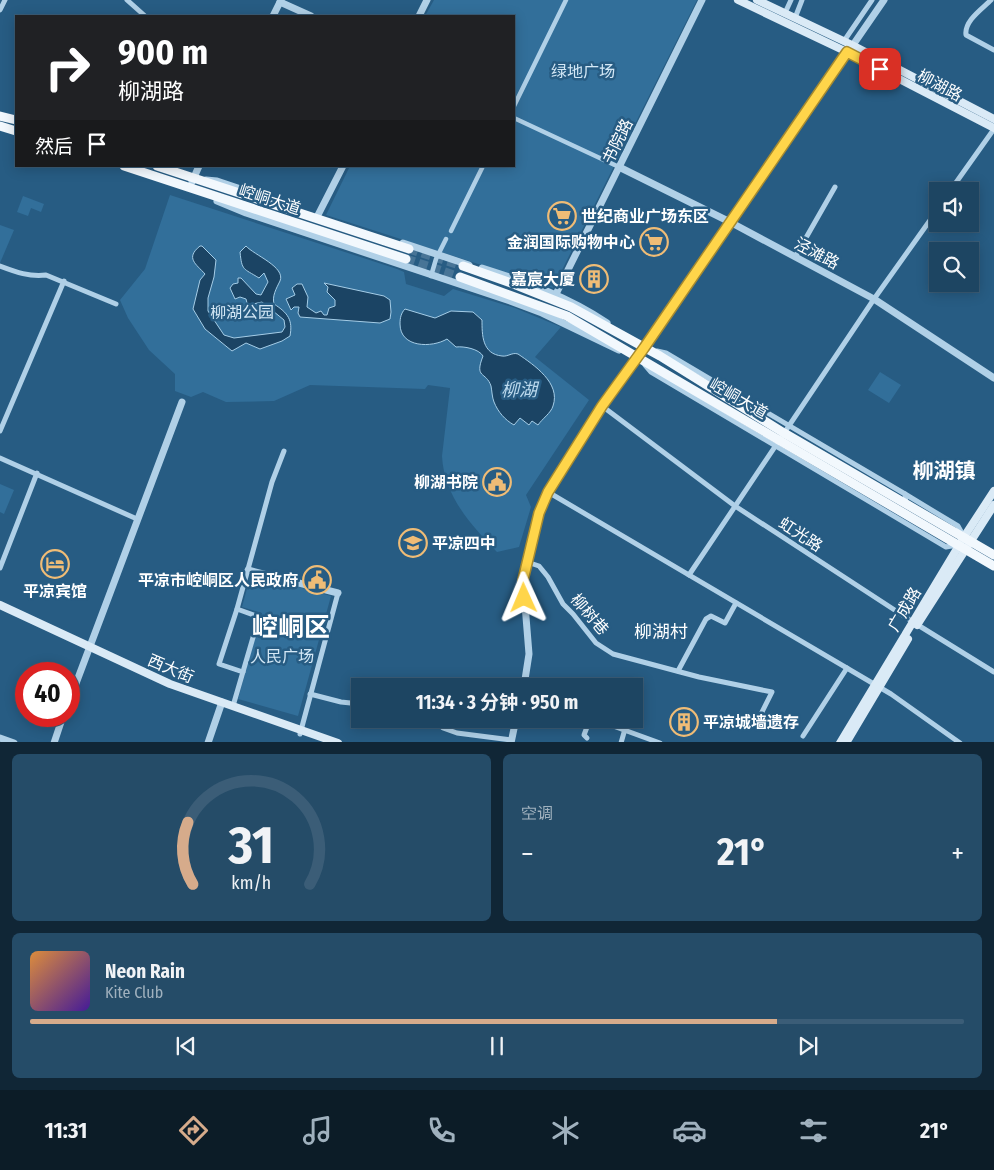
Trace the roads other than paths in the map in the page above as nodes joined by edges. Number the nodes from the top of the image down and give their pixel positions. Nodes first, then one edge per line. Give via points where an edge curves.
1 (5, 0) edge
2 (127, 0) edge
3 (427, 0) edge
4 (566, 0) edge
5 (702, 0) edge
6 (738, 0) edge
7 (757, 0) edge
8 (791, 0) edge
9 (802, 0) edge
10 (872, 0) edge
11 (884, 0) edge
12 (991, 0) edge
13 (281, 1) edge
14 (0, 10) edge
15 (785, 13) junction
16 (144, 15) edge
17 (274, 15) edge
18 (309, 15) edge
19 (420, 15) edge
20 (795, 18) junction
21 (844, 41) junction
22 (850, 48) junction
23 (994, 50) edge
24 (515, 104) edge
25 (0, 116) edge
26 (515, 118) edge
27 (994, 119) edge
28 (15, 120) edge
29 (0, 126) edge
30 (994, 129) edge
31 (15, 131) edge
32 (127, 167) edge
33 (160, 167) edge
34 (200, 167) edge
35 (342, 167) edge
36 (482, 167) edge
37 (619, 167) junction
38 (194, 178) junction
39 (956, 182) edge
40 (835, 187) dead end
41 (189, 188) junction
42 (318, 215) junction
43 (730, 222) junction
44 (929, 222) edge
45 (451, 230) dead end
46 (446, 239) dead end
47 (409, 249) tunnel mouth
48 (438, 255) junction
49 (795, 257) junction
50 (406, 259) tunnel mouth
51 (0, 266) edge
52 (464, 266) tunnel mouth
53 (431, 276) junction
54 (460, 277) tunnel mouth
55 (64, 281) junction
56 (556, 294) junction
57 (874, 299) junction
58 (116, 304) dead end
59 (644, 348) junction
60 (638, 357) junction
61 (994, 378) edge
62 (182, 402) dead end
63 (602, 406) junction
64 (0, 431) edge
65 (782, 436) junction
66 (284, 451) dead end
67 (0, 458) edge
68 (37, 474) junction
69 (994, 491) edge
70 (548, 492) junction
71 (905, 494) junction
72 (906, 504) junction
73 (994, 504) edge
74 (735, 506) junction
75 (137, 519) junction
76 (965, 543) junction
77 (994, 555) edge
78 (527, 562) junction
79 (994, 566) edge
80 (0, 568) edge
81 (248, 570) junction
82 (689, 575) junction
83 (338, 594) joint
84 (736, 603) junction
85 (0, 605) edge
86 (0, 609) edge
87 (237, 609) junction
88 (260, 617) junction
89 (915, 623) junction
90 (326, 636) junction
91 (88, 648) junction
92 (847, 668) junction
93 (80, 671) edge
94 (678, 671) junction
95 (243, 672) junction
96 (994, 672) edge
97 (526, 678) edge
98 (877, 686) junction
99 (310, 694) junction
100 (351, 703) edge
101 (222, 704) junction
102 (233, 706) junction
103 (760, 716) dead end
104 (59, 727) edge
105 (443, 728) edge
106 (514, 728) edge
107 (586, 728) edge
108 (621, 728) edge
109 (624, 729) junction
110 (300, 732) junction
111 (803, 736) dead end
112 (0, 738) edge
113 (587, 738) dead end
114 (511, 741) edge
115 (14, 742) edge
116 (54, 742) edge
117 (208, 742) edge
118 (325, 742) edge
119 (338, 742) edge
120 (620, 742) edge
121 (660, 742) edge
122 (840, 742) edge
123 (846, 742) edge
124 (960, 742) edge

1 - 14 street
2 - 16 street
3 - 19 street
4 - 24 street
5 - 37 street, 书院路
6 - 22 main road, 柳湖路
7 - 15 main road, 柳湖路
8 - 15 street
9 - 20 street
10 - 21 street
11 - 22 street
12 - 23 street via 965,31 966,36
13 - 17 street
13 - 18 street
15 - 20 main road, 柳湖路
20 - 21 main road, 柳湖路
21 - 22 main road, 柳湖路
22 - 27 main road, 柳湖路
22 - 30 main road, 柳湖路
22 - 43 street
25 - 28 main road
26 - 37 street
29 - 31 main road
30 - 39 street
32 - 41 main road, 崆峒大道
33 - 38 main road, 崆峒大道
34 - 38 street
35 - 42 street
36 - 45 street
37 - 43 street, 泾滩路
37 - 56 street, 书院路
38 - 41 street
38 - 42 street via 217,181
38 - 47 main road, 崆峒大道
40 - 49 street
41 - 50 main road, 崆峒大道
41 - 53 street via 246,213
42 - 48 street
43 - 49 street, 泾滩路
43 - 59 street
44 - 57 street
46 - 48 street
48 - 53 street
48 - 56 street
49 - 57 street, 泾滩路
51 - 55 street via 22,274 46,275
52 - 59 main road, 崆峒大道 via 571,307
53 - 60 street via 542,313
54 - 60 main road, 崆峒大道 via 567,316
55 - 58 street
55 - 64 street
56 - 59 street via 592,312
57 - 61 street, 泾滩路
57 - 65 street
59 - 60 street
59 - 65 main road, 崆峒大道
60 - 63 street
60 - 65 main road, 崆峒大道
62 - 75 street
63 - 70 street
63 - 74 street, 虹光路
65 - 71 street
65 - 72 main road, 崆峒大道
65 - 74 street
65 - 76 main road, 崆峒大道
66 - 81 street via 272,482
67 - 68 street
68 - 75 street
68 - 80 street
69 - 76 main road, 广成路
70 - 78 street via 539,513
70 - 82 street
71 - 72 street
71 - 76 street via 958,526
72 - 76 main road, 崆峒大道
73 - 76 main road, 广成路
74 - 82 street
74 - 89 street, 虹光路
75 - 91 street
76 - 77 main road, 崆峒大道
76 - 79 main road, 崆峒大道
76 - 89 main road, 广成路
78 - 94 street, 柳树巷 via 539,566 562,604 596,643 613,654
78 - 97 street via 523,580 530,654
81 - 83 street
81 - 87 street
82 - 84 street
83 - 90 street
84 - 92 street
84 - 94 street via 725,623 711,616 706,619
85 - 91 main road, 西大街
86 - 91 main road, 西大街
87 - 88 street
87 - 95 street via 218,664
88 - 90 street
88 - 95 street
89 - 96 street, 虹光路
89 - 98 main road, 广成路
90 - 99 street
91 - 93 street
91 - 101 main road, 西大街 via 168,688
92 - 98 street
92 - 111 street
94 - 103 street, 柳树巷 via 772,692
95 - 102 street
98 - 122 main road, 广成路
98 - 123 main road, 广成路
98 - 124 street
99 - 100 street
99 - 110 street
101 - 102 main road, 西大街
101 - 110 main road, 西大街
101 - 117 street
102 - 110 main road, 西大街
104 - 116 street
105 - 114 street
106 - 114 street
107 - 113 street via 584,734
108 - 109 street
109 - 120 street
109 - 121 street
110 - 118 main road, 西大街
110 - 119 main road, 西大街
112 - 115 street

